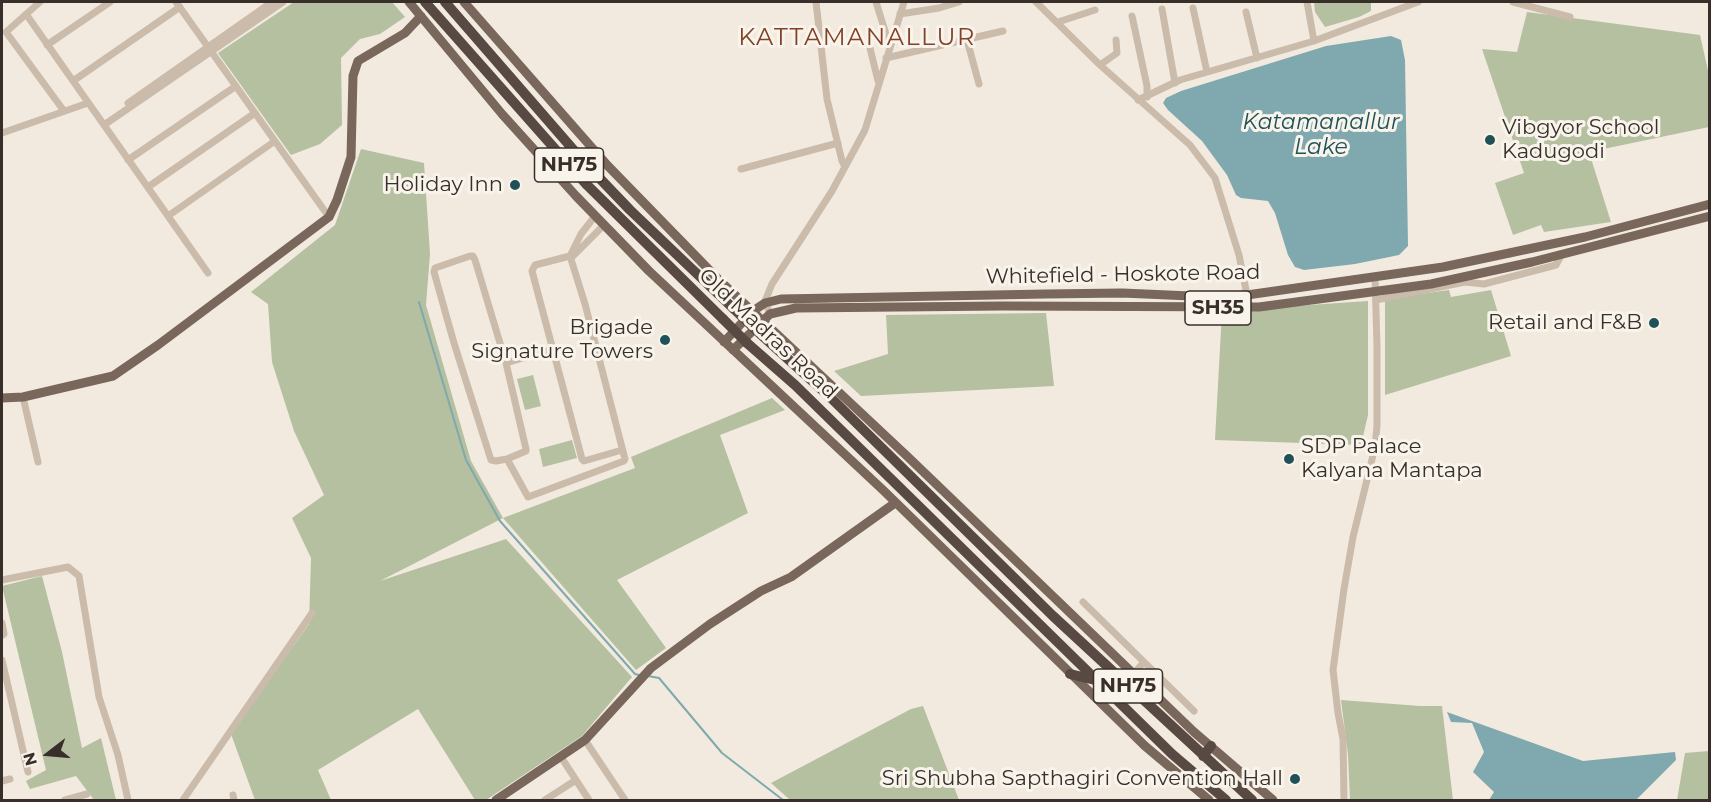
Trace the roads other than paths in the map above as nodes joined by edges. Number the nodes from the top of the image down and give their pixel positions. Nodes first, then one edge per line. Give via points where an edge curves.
1 (40, 2) edge
2 (110, 2) edge
3 (272, 2) edge
4 (283, 2) edge
5 (409, 2) edge
6 (425, 2) edge
7 (445, 2) edge
8 (464, 2) edge
9 (816, 2) edge
10 (876, 2) edge
11 (904, 2) edge
12 (959, 2) edge
13 (1036, 2) edge
14 (1306, 2) edge
15 (1418, 2) edge
16 (1513, 2) edge
17 (178, 4) edge
18 (1193, 8) dead end
19 (1162, 9) dead end
20 (1095, 10) dead end
21 (1246, 12) dead end
22 (26, 14) junction
23 (900, 14) junction
24 (421, 16) junction
25 (1132, 16) dead end
26 (1570, 17) dead end
27 (1058, 22) junction
28 (1003, 31) dead end
29 (968, 40) junction
30 (1116, 40) dead end
31 (1314, 41) junction
32 (47, 45) junction
33 (890, 47) junction
34 (870, 48) dead end
35 (210, 49) junction
36 (886, 58) junction
37 (1257, 58) junction
38 (1100, 65) junction
39 (1207, 72) junction
40 (73, 81) junction
41 (879, 83) junction
42 (1174, 83) junction
43 (980, 84) dead end
44 (236, 86) junction
45 (1147, 97) junction
46 (1138, 100) junction
47 (88, 103) junction
48 (64, 111) junction
49 (255, 113) junction
50 (103, 123) junction
51 (2, 133) edge
52 (275, 141) junction
53 (838, 144) junction
54 (128, 160) junction
55 (845, 167) junction
56 (741, 169) dead end
57 (148, 187) junction
58 (1710, 204) edge
59 (168, 216) junction
60 (595, 216) junction
61 (1710, 216) edge
62 (329, 217) junction
63 (604, 225) junction
64 (571, 257) junction
65 (208, 273) dead end
66 (1375, 277) junction
67 (1248, 295) junction
68 (1376, 296) junction
69 (1199, 297) junction
70 (765, 303) junction
71 (1199, 308) junction
72 (753, 311) junction
73 (763, 322) junction
74 (724, 342) junction
75 (553, 350) junction
76 (733, 350) junction
77 (506, 363) junction
78 (23, 397) junction
79 (2, 398) edge
80 (622, 450) junction
81 (507, 459) junction
82 (38, 462) dead end
83 (895, 503) junction
84 (2, 580) edge
85 (1083, 602) dead end
86 (312, 613) dead end
87 (2, 623) edge
88 (2, 635) edge
89 (2, 660) edge
90 (1144, 662) junction
91 (1070, 674) junction
92 (1134, 674) junction
93 (1098, 681) junction
94 (1194, 711) dead end
95 (585, 740) junction
96 (1211, 746) junction
97 (1203, 756) junction
98 (561, 757) junction
99 (28, 772) dead end
100 (10, 779) dead end
101 (576, 780) junction
102 (2, 781) edge
103 (87, 794) dead end
104 (65, 801) edge
105 (128, 801) edge
106 (183, 801) edge
107 (496, 801) edge
108 (544, 801) edge
109 (589, 801) edge
110 (625, 801) edge
111 (1209, 801) edge
112 (1226, 801) edge
113 (1252, 801) edge
114 (1273, 801) edge
115 (1344, 801) edge

1 - 22 street
2 - 32 street
3 - 35 street
4 - 35 street
5 - 24 main road
6 - 93 highway, Old Madras Road / NH75, bridge via 586,184
7 - 73 highway, NH75, bridge via 630,210 734,309
8 - 72 main road, Old Madras Road via 608,166
9 - 53 street via 827,99
10 - 33 street
11 - 23 street
12 - 23 street
13 - 27 street
14 - 31 street
15 - 31 street
16 - 26 street
17 - 35 street
17 - 40 street
18 - 39 street
19 - 42 street
20 - 27 street
21 - 37 street
22 - 32 street
22 - 48 street via 6,32
23 - 33 street
24 - 60 main road via 502,114
24 - 62 main road via 405,33 358,60 353,76 351,157
25 - 45 street
27 - 38 street
28 - 29 street
29 - 36 street
29 - 43 street
30 - 38 street via 1117,53
31 - 37 street
32 - 40 street
33 - 36 street
34 - 41 street
35 - 44 street
35 - 50 street
36 - 41 street
37 - 39 street
38 - 46 street
39 - 42 street
40 - 47 street
41 - 55 street via 865,130
42 - 45 street
44 - 49 street
44 - 54 street
45 - 46 street
46 - 67 street via 1190,145 1215,178
47 - 48 street
47 - 50 street
48 - 51 street
49 - 52 street
49 - 57 street
50 - 54 street
52 - 59 street
52 - 62 street
53 - 55 street
53 - 56 street
54 - 57 street
55 - 70 street via 772,284
57 - 59 street
58 - 66 main road, Whitefield - Hoskote Road / SH35 via 1512,253
59 - 65 street
60 - 63 main road
60 - 64 street
61 - 68 main road, Whitefield - Hoskote Road / SH35
62 - 78 main road via 113,376
63 - 64 street
63 - 74 main road
64 - 75 street via 535,265 532,271
64 - 80 street
66 - 67 main road, Whitefield - Hoskote Road / SH35
66 - 68 street
67 - 69 main road, Whitefield - Hoskote Road / SH35
68 - 71 main road, Whitefield - Hoskote Road / SH35 via 1259,307
68 - 115 street via 1375,447 1348,562 1333,670 1343,740
69 - 70 main road, Whitefield - Hoskote Road / SH35 via 1122,293 861,296 781,298
69 - 71 main road
70 - 72 main road, Whitefield - Hoskote Road / SH35
70 - 73 street
71 - 73 main road, Whitefield - Hoskote Road / SH35 via 796,308
72 - 73 main road, Old Madras Road
72 - 74 main road, Whitefield - Hoskote Road / SH35
73 - 76 main road
73 - 92 main road, Old Madras Road
73 - 97 highway, NH75 via 830,397 1053,616
74 - 76 main road
75 - 77 street
75 - 80 street via 582,459
76 - 83 main road
77 - 81 street via 526,449
77 - 81 street via 473,256 435,268 491,460
78 - 79 main road
78 - 82 street
80 - 81 street via 624,462 528,497
83 - 91 main road
83 - 95 main road via 791,577 710,624 651,668
84 - 105 street via 68,567 79,576 99,697
85 - 90 street
86 - 106 street
87 - 88 street
89 - 99 street
90 - 92 street
90 - 94 street
91 - 93 highway
91 - 111 main road
92 - 96 main road, Old Madras Road
93 - 112 highway, NH75
95 - 98 main road
95 - 110 street
96 - 97 highway
96 - 114 main road, Old Madras Road
97 - 113 highway, NH75
98 - 101 street
98 - 107 main road
100 - 102 street
101 - 108 street
101 - 109 street
103 - 104 street

